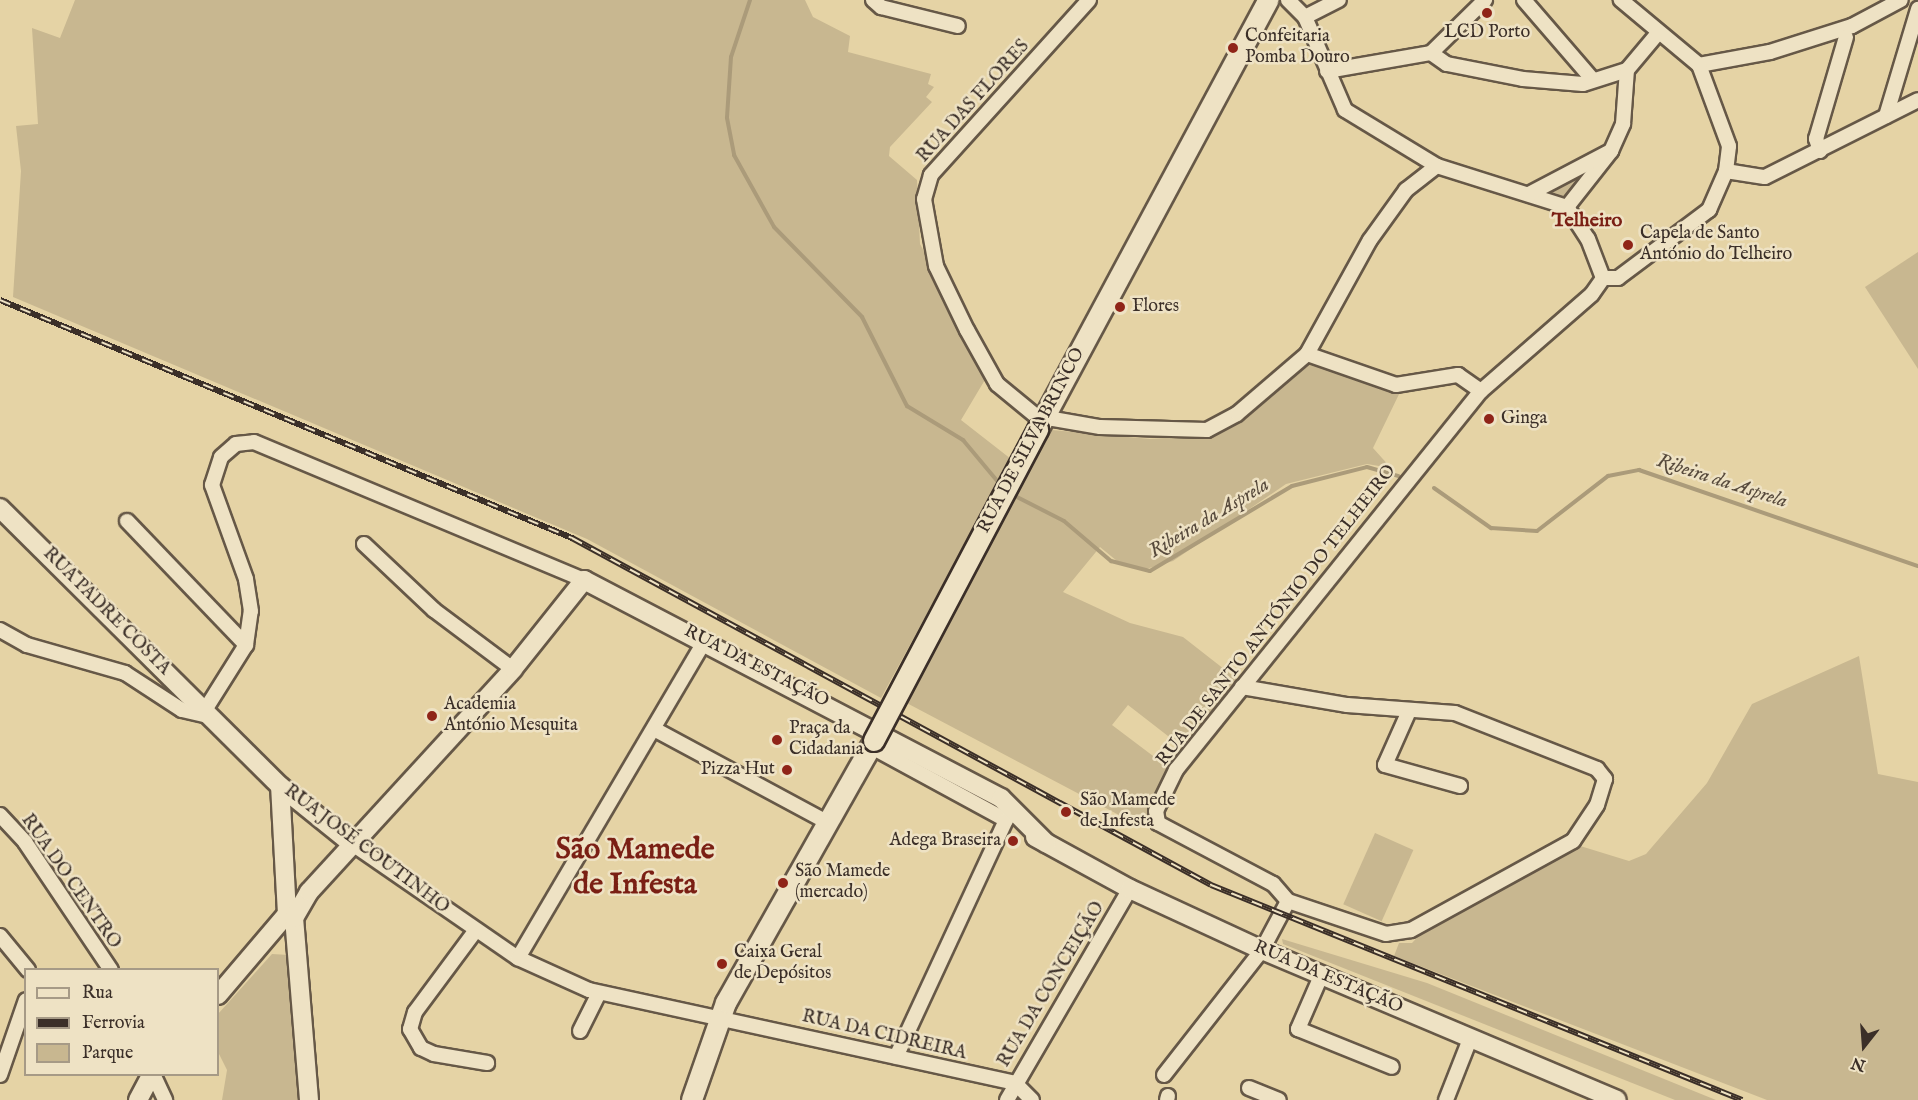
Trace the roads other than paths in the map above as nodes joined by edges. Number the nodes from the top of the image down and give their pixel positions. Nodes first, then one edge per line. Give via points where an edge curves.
1 (873, 0) edge
2 (1089, 0) edge
3 (1269, 0) edge
4 (1288, 0) edge
5 (1339, 0) edge
6 (1485, 0) edge
7 (1524, 0) edge
8 (1622, 0) edge
9 (1901, 0) edge
10 (1918, 9) edge
11 (1305, 17) junction
12 (958, 26) dead end
13 (1658, 33) junction
14 (1846, 37) dead end
15 (1431, 53) junction
16 (1699, 65) junction
17 (1627, 70) junction
18 (1327, 71) junction
19 (1593, 80) junction
20 (1918, 100) edge
21 (1886, 116) junction
22 (1611, 151) junction
23 (1820, 151) junction
24 (1437, 166) junction
25 (1726, 171) junction
26 (1529, 194) junction
27 (1567, 207) junction
28 (1603, 278) junction
29 (1307, 354) junction
30 (1481, 391) junction
31 (1040, 425) junction
32 (0, 508) edge
33 (127, 521) dead end
34 (364, 544) dead end
35 (584, 580) junction
36 (0, 630) edge
37 (705, 640) junction
38 (246, 645) junction
39 (513, 669) junction
40 (1242, 687) junction
41 (1409, 711) junction
42 (209, 713) junction
43 (654, 729) junction
44 (872, 744) junction
45 (280, 786) junction
46 (1460, 786) dead end
47 (989, 793) junction
48 (0, 814) edge
49 (1006, 820) junction
50 (827, 822) junction
51 (351, 843) junction
52 (1046, 843) junction
53 (289, 885) junction
54 (1130, 889) junction
55 (309, 892) junction
56 (1288, 901) junction
57 (291, 916) junction
58 (476, 930) junction
59 (272, 935) junction
60 (0, 936) edge
61 (293, 940) junction
62 (1262, 950) junction
63 (518, 958) junction
64 (27, 968) edge
65 (110, 968) edge
66 (1321, 976) junction
67 (599, 993) junction
68 (219, 994) edge
69 (24, 1006) edge
70 (722, 1018) junction
71 (580, 1031) dead end
72 (1470, 1039) junction
73 (896, 1057) junction
74 (487, 1063) dead end
75 (1392, 1067) dead end
76 (0, 1074) edge
77 (1164, 1075) dead end
78 (151, 1076) edge
79 (153, 1076) edge
80 (1015, 1083) junction
81 (1250, 1088) dead end
82 (138, 1100) edge
83 (165, 1100) edge
84 (309, 1100) edge
85 (692, 1100) edge
86 (1007, 1100) edge
87 (1032, 1100) edge
88 (1279, 1100) edge
89 (1446, 1100) edge
90 (1617, 1100) edge

1 - 12 street via 880,7
2 - 31 street, RUA DAS FLORES via 931,175 924,200 936,266 979,353 997,384
3 - 31 main road, RUA DE SILVA BRINCO
4 - 11 street
5 - 11 street
6 - 15 street
7 - 19 street
8 - 13 street
9 - 16 street via 1852,26 1770,52
10 - 21 street
11 - 18 street
13 - 16 street
13 - 17 street
14 - 23 street via 1816,139
15 - 18 street
15 - 19 street via 1478,72 1583,84
16 - 25 street via 1729,146
17 - 19 street
17 - 22 street via 1623,124
18 - 24 street via 1354,119
20 - 21 street
21 - 23 street
22 - 26 street
22 - 27 street
23 - 25 street via 1765,177
24 - 26 street
24 - 29 street via 1406,190 1370,240
25 - 28 street via 1709,210 1618,278
26 - 27 street
27 - 28 street via 1588,239
28 - 30 street, RUA DE SANTO ANTÓNIO DO TELHEIRO via 1592,294
29 - 30 street via 1396,385 1458,375
29 - 31 street via 1237,414 1207,430
30 - 40 street, RUA DE SANTO ANTÓNIO DO TELHEIRO
31 - 44 main road, RUA DE SILVA BRINCO, bridge
32 - 42 street, RUA PADRE COSTA
33 - 38 street
34 - 39 street via 434,610
35 - 37 street, RUA DA ESTAÇÃO
35 - 38 street via 254,442 229,449 212,485 246,579 251,611
35 - 39 street
36 - 42 street via 27,645 125,674 182,710
37 - 43 street
37 - 47 street, RUA DA ESTAÇÃO
38 - 42 street
39 - 51 street
40 - 41 street
40 - 56 street, RUA DE SANTO ANTÓNIO DO TELHEIRO via 1176,770 1156,811 1158,823 1273,884
41 - 46 street via 1385,765
41 - 56 street via 1455,713 1597,769 1605,779 1597,805 1573,841 1411,930 1386,934
42 - 45 street, RUA JOSÉ COUTINHO
43 - 50 street
43 - 63 street
44 - 49 street, RUA DA ESTAÇÃO
44 - 50 main road, RUA DE SILVA BRINCO
45 - 51 street, RUA JOSÉ COUTINHO
45 - 53 street
47 - 49 street, RUA DA ESTAÇÃO
47 - 52 street, RUA DA ESTAÇÃO via 1001,798
48 - 65 street, RUA DO CENTRO via 25,842
49 - 52 street, RUA DA ESTAÇÃO
49 - 73 street
50 - 70 main road, RUA DE SILVA BRINCO
51 - 55 street
51 - 58 street, RUA JOSÉ COUTINHO
52 - 54 street, RUA DA ESTAÇÃO
53 - 55 street
53 - 57 street
54 - 62 street, RUA DA ESTAÇÃO
54 - 80 street, RUA DA CONCEIÇÃO
55 - 57 street
56 - 62 street
57 - 59 street
57 - 61 street
58 - 63 street, RUA JOSÉ COUTINHO
58 - 74 street via 416,1012 410,1029 421,1048 434,1054
59 - 61 street
59 - 68 street
60 - 64 street
61 - 84 street
62 - 66 street, RUA DA ESTAÇÃO
62 - 77 street
63 - 67 street, RUA JOSÉ COUTINHO
66 - 72 street, RUA DA ESTAÇÃO
66 - 75 street via 1298,1029
67 - 70 street, RUA JOSÉ COUTINHO
67 - 71 street
69 - 76 street
70 - 73 street, RUA DA CIDREIRA
70 - 85 main road, RUA DE SILVA BRINCO
72 - 89 street
72 - 90 street, RUA DA ESTAÇÃO
73 - 80 street, RUA DA CIDREIRA
78 - 82 street
79 - 83 street
80 - 86 street, RUA DA CONCEIÇÃO
80 - 87 street
81 - 88 street

